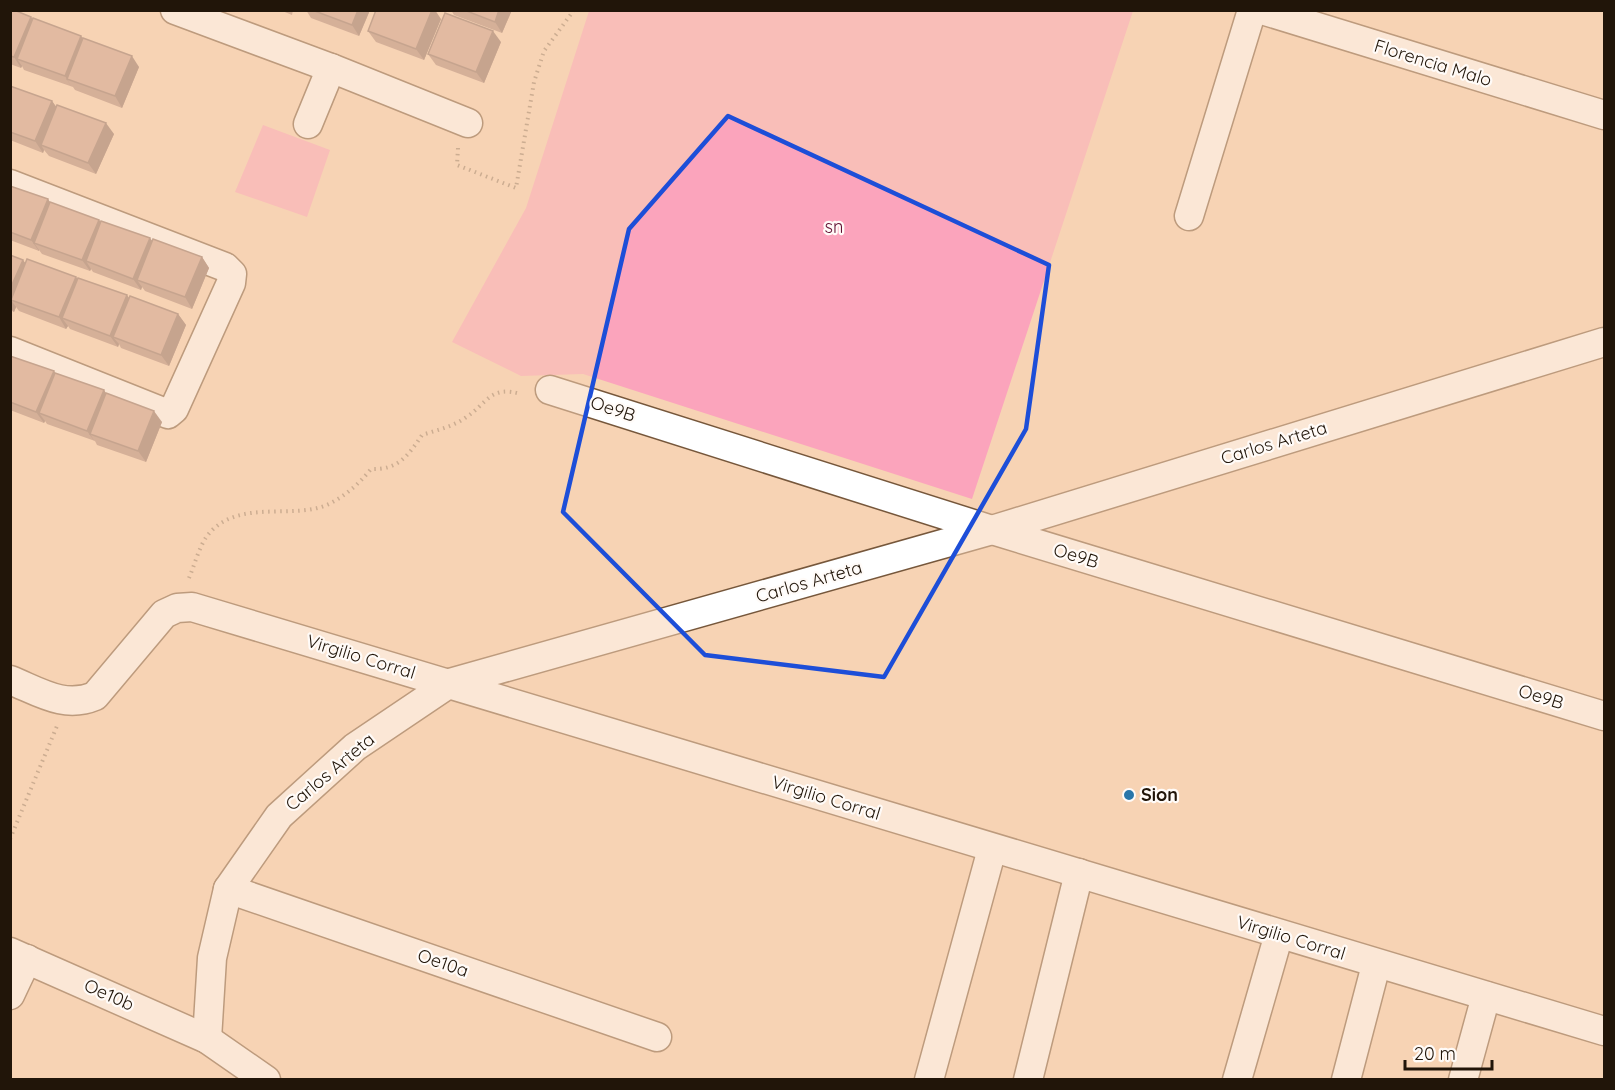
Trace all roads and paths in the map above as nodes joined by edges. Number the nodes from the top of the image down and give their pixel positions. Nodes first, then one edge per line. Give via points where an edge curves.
1 (175, 10) edge
2 (574, 10) edge
3 (1251, 10) edge
4 (1262, 10) edge
5 (331, 68) junction
6 (1605, 115) edge
7 (468, 123) dead end
8 (308, 124) dead end
9 (457, 165) dead end
10 (10, 184) edge
11 (1189, 216) dead end
12 (1605, 342) edge
13 (10, 351) edge
14 (550, 390) joint
15 (992, 530) junction
16 (177, 608) junction
17 (10, 680) edge
18 (450, 683) junction
19 (74, 702) junction
20 (1605, 716) edge
21 (10, 839) edge
22 (992, 849) junction
23 (1079, 873) junction
24 (228, 889) junction
25 (1279, 934) junction
26 (19, 955) edge
27 (1376, 964) junction
28 (10, 995) edge
29 (1486, 996) junction
30 (1605, 1032) edge
31 (657, 1037) dead end
32 (207, 1039) junction
33 (266, 1080) edge
34 (929, 1080) edge
35 (1028, 1080) edge
36 (1237, 1080) edge
37 (1346, 1080) edge
38 (1463, 1080) edge

1 - 5 street
2 - 9 path via 544,51 534,82 516,188
3 - 11 street
4 - 6 street, Florencia Malo
5 - 7 street
5 - 8 street
10 - 13 street via 225,267 232,274 231,284 174,409 168,414
12 - 15 street, Carlos Arteta
14 - 15 street, Oe9B
14 - 16 path via 530,397 507,390 498,392 467,417 422,435 406,459 394,467 371,470 359,484 327,505 244,514 221,524 203,543
15 - 18 street, Carlos Arteta
15 - 20 street, Oe9B
16 - 18 street, Virgilio Corral via 192,607
16 - 19 street via 164,614 95,696
17 - 19 street
18 - 22 street, Virgilio Corral
18 - 24 street, Carlos Arteta via 355,747 279,816
19 - 21 path
22 - 23 street, Virgilio Corral
22 - 34 street
23 - 25 street, Virgilio Corral
23 - 35 street
24 - 31 street, Oe10a
24 - 32 street, Carlos Arteta via 212,958
25 - 27 street, Virgilio Corral
25 - 36 street
26 - 28 street
26 - 32 street, Oe10b
27 - 29 street, Virgilio Corral
27 - 37 street
29 - 30 street, Virgilio Corral
29 - 38 street
32 - 33 street, Oe10b

